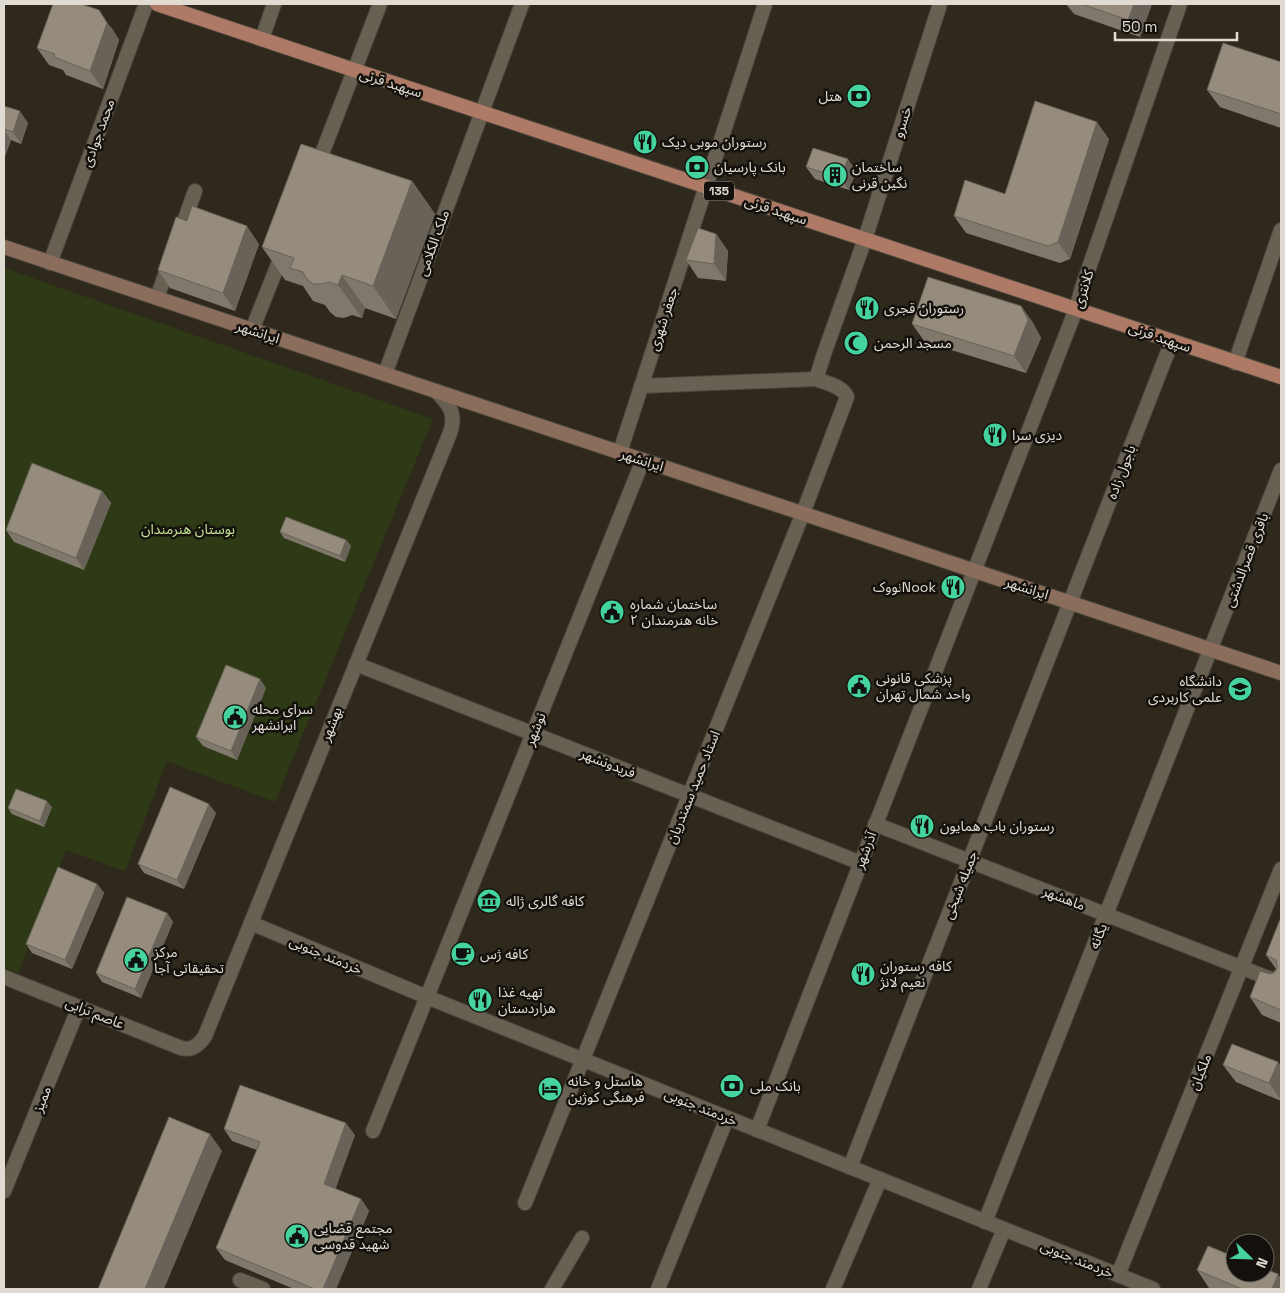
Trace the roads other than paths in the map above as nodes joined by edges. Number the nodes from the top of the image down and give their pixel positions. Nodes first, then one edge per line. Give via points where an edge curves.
1 (146, 4) edge
2 (157, 4) edge
3 (274, 4) edge
4 (380, 4) edge
5 (522, 4) edge
6 (765, 4) edge
7 (940, 4) edge
8 (1180, 4) edge
9 (262, 39) junction
10 (354, 70) junction
11 (481, 112) junction
12 (312, 178) edge
13 (705, 186) junction
14 (195, 191) dead end
15 (1281, 230) edge
16 (864, 239) junction
17 (287, 241) edge
18 (4, 247) edge
19 (50, 263) junction
20 (157, 298) junction
21 (1076, 309) junction
22 (252, 330) junction
23 (1172, 341) junction
24 (1235, 363) junction
25 (385, 374) junction
26 (1281, 377) edge
27 (816, 379) junction
28 (641, 386) junction
29 (436, 391) junction
30 (620, 452) junction
31 (643, 460) junction
32 (1281, 470) edge
33 (803, 513) junction
34 (974, 570) junction
35 (1070, 602) junction
36 (1211, 649) junction
37 (356, 664) junction
38 (1281, 672) edge
39 (533, 734) junction
40 (690, 795) junction
41 (875, 824) junction
42 (969, 861) junction
43 (861, 863) junction
44 (1281, 869) edge
45 (1106, 915) junction
46 (250, 923) junction
47 (1242, 967) junction
48 (4, 977) edge
49 (1281, 983) edge
50 (426, 997) junction
51 (79, 1007) junction
52 (186, 1049) joint
53 (583, 1060) junction
54 (727, 1118) junction
55 (757, 1130) junction
56 (373, 1131) dead end
57 (850, 1167) junction
58 (880, 1179) junction
59 (4, 1191) edge
60 (525, 1203) dead end
61 (985, 1222) junction
62 (1004, 1229) junction
63 (582, 1238) dead end
64 (1118, 1275) junction
65 (240, 1280) dead end
66 (1144, 1288) edge
67 (263, 1289) edge
68 (552, 1289) edge
69 (658, 1289) edge
70 (833, 1289) edge
71 (979, 1289) edge

1 - 19 street, محمد جوادی
2 - 9 main road, سپهبد قرنی / 135
3 - 9 street
4 - 10 street
5 - 11 street, ملک الکلامی
6 - 13 street, جعفر شهری
7 - 16 street, خسرو
8 - 21 street, کلانتری
9 - 10 main road, سپهبد قرنی / 135
10 - 11 main road, سپهبد قرنی / 135
10 - 12 street
11 - 13 main road, سپهبد قرنی / 135
11 - 25 street, ملک الکلامی
13 - 16 main road, سپهبد قرنی / 135
13 - 28 street, جعفر شهری
14 - 20 street
15 - 24 street
16 - 21 main road, سپهبد قرنی / 135
16 - 27 street, خسرو
17 - 22 street
18 - 19 main road, ایرانشهر
19 - 20 main road, ایرانشهر
20 - 22 main road, ایرانشهر
21 - 23 main road, سپهبد قرنی / 135
21 - 34 street, کلانتری
22 - 25 main road, ایرانشهر
23 - 24 main road, سپهبد قرنی / 135
23 - 35 street, باجول زاده
24 - 26 main road, سپهبد قرنی / 135
25 - 29 main road, ایرانشهر
27 - 28 street
27 - 33 street, استاد حمید سمندریان via 846,392 848,397
28 - 30 street, جعفر شهری
29 - 30 main road, ایرانشهر
29 - 37 street, بهشهر via 451,410 452,428
30 - 31 main road, ایرانشهر
31 - 33 main road, ایرانشهر
31 - 39 street, نوشهر
32 - 36 street, باقری قصرالدشتی
33 - 34 main road, ایرانشهر
33 - 40 street, استاد حمید سمندریان
34 - 35 main road, ایرانشهر
34 - 41 street, آذرشهر
35 - 36 main road, ایرانشهر
35 - 42 street, جمیله شیخی
36 - 38 main road, ایرانشهر
36 - 45 street, یگانه
37 - 39 street, فریدونشهر
37 - 46 street, بهشهر
39 - 40 street, فریدونشهر
39 - 50 street, نوشهر
40 - 43 street, فریدونشهر
40 - 53 street, استاد حمید سمندریان
41 - 42 street, ماهشهر
41 - 43 street, آذرشهر
42 - 45 street, ماهشهر
42 - 57 street, جمیله شیخی
43 - 55 street, آذرشهر
44 - 47 street, ملکیان
45 - 47 street, ماهشهر
45 - 61 street, یگانه
46 - 50 street, خردمند جنوبی
46 - 52 street, بهشهر via 205,1036 196,1046
47 - 49 street, ماهشهر
47 - 64 street, ملکیان
48 - 51 street, عاصم ترابی
50 - 53 street, خردمند جنوبی
50 - 56 street, نوشهر
51 - 52 street, عاصم ترابی
51 - 59 street, ممیز
53 - 54 street, خردمند جنوبی
53 - 60 street, استاد حمید سمندریان
54 - 55 street, خردمند جنوبی
54 - 69 street
55 - 57 street, خردمند جنوبی
57 - 58 street, خردمند جنوبی
58 - 61 street, خردمند جنوبی
58 - 70 street
61 - 62 street, خردمند جنوبی
62 - 64 street, خردمند جنوبی
62 - 71 street
63 - 68 street
64 - 66 street, خردمند جنوبی
65 - 67 street

